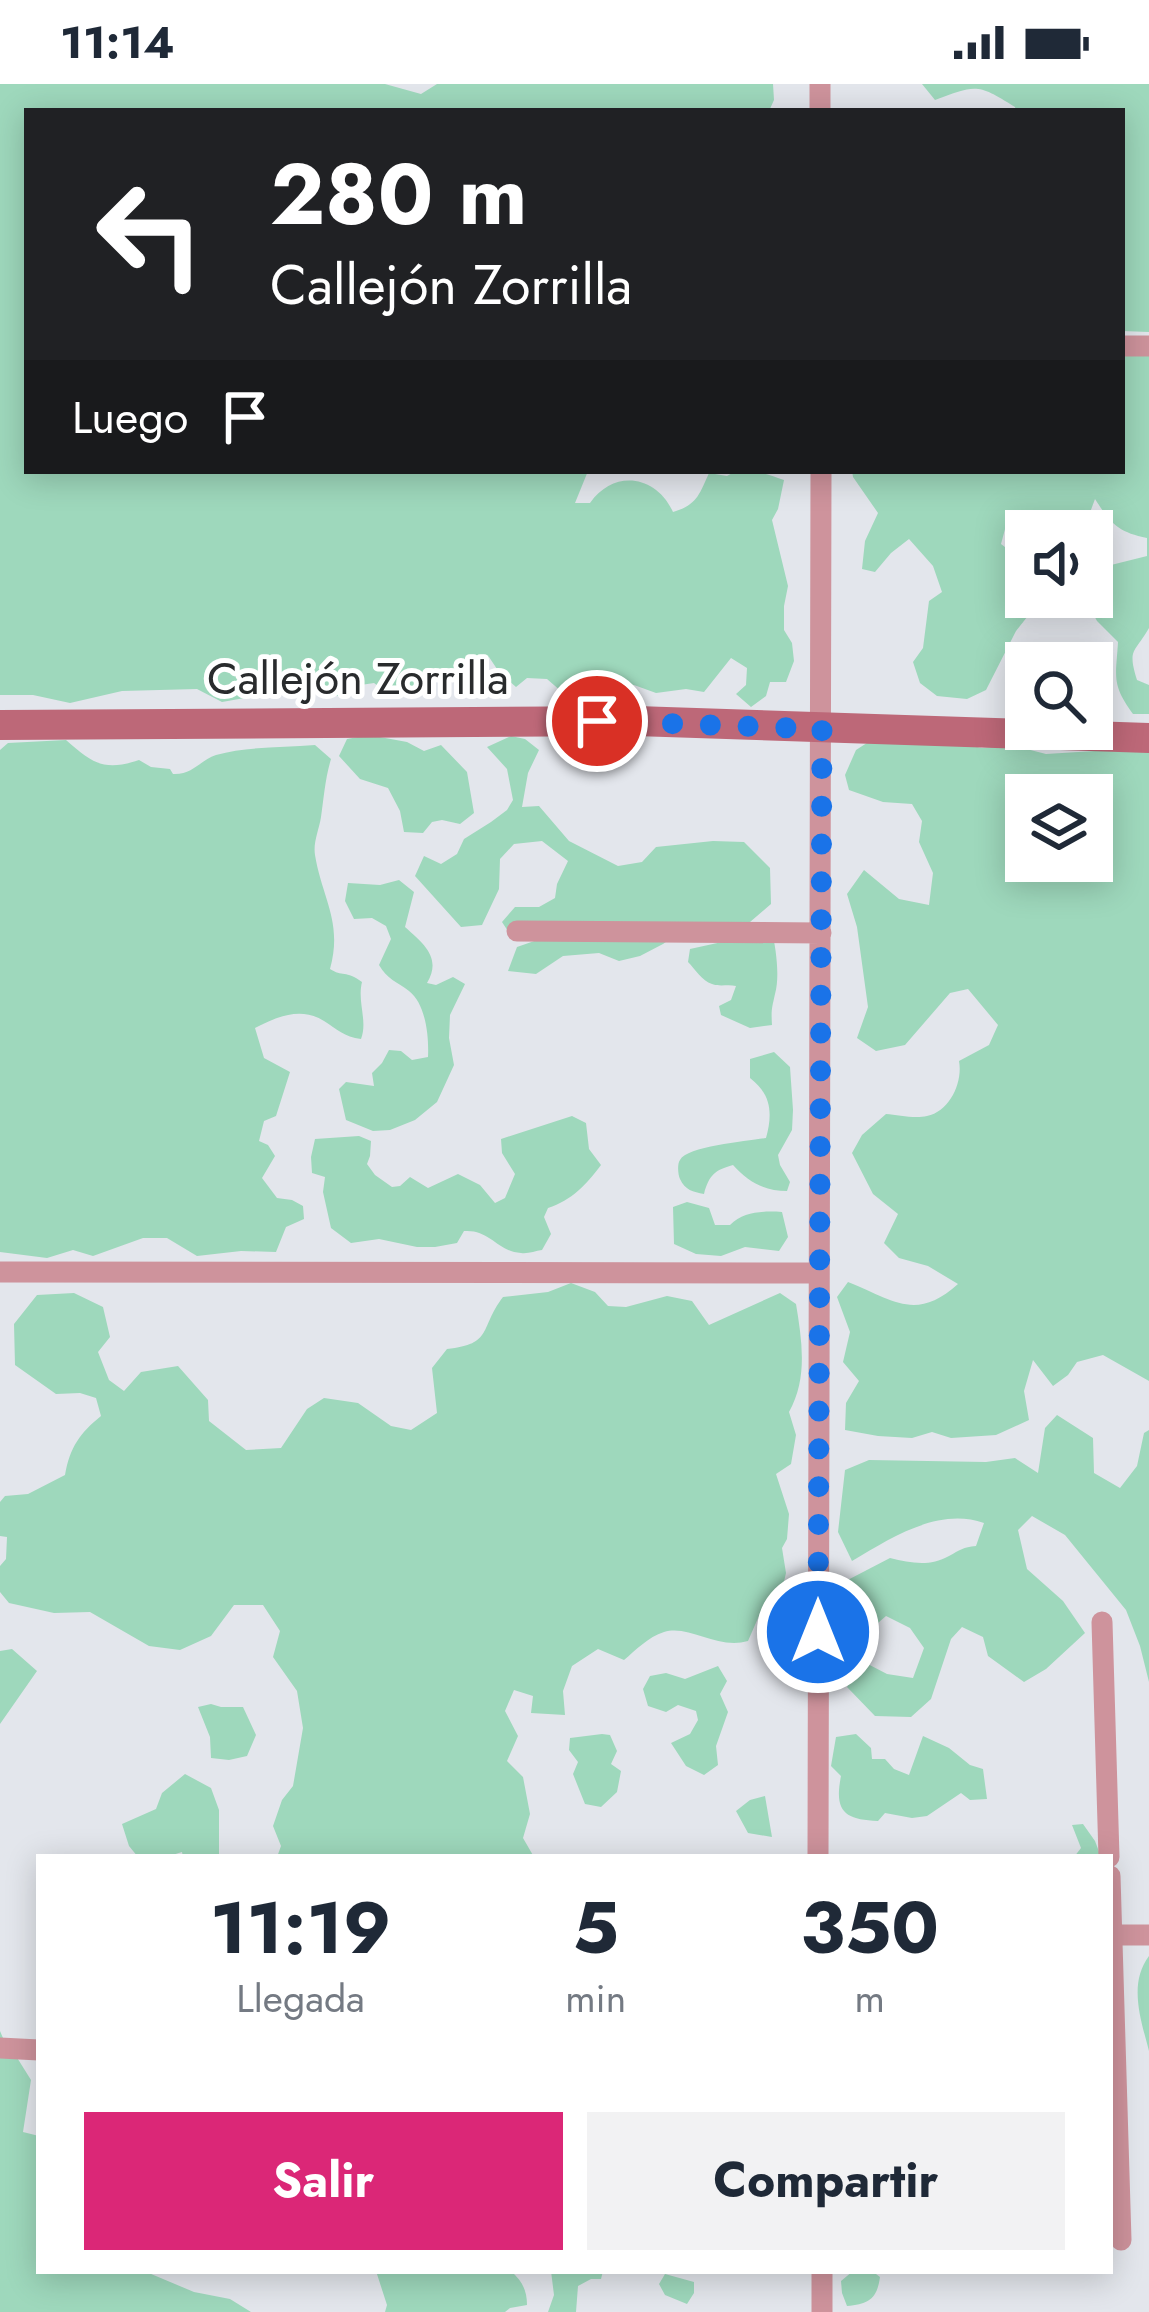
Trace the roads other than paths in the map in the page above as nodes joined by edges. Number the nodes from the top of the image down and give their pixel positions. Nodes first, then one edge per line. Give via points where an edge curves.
1 (820, 474) edge
2 (0, 725) edge
3 (822, 729) junction
4 (1149, 738) edge
5 (518, 931) dead end
6 (821, 934) junction
7 (0, 1271) edge
8 (819, 1273) junction
9 (1102, 1622) dead end
10 (818, 1854) edge
11 (1109, 1854) edge
12 (1113, 1935) edge
13 (1149, 1935) edge
14 (1113, 1996) edge
15 (0, 2048) edge
16 (36, 2050) edge
17 (1121, 2240) dead end
18 (822, 2274) edge
19 (822, 2312) edge

1 - 3 street
2 - 3 street, Callejón Zorrilla via 636,721
3 - 4 street, Callejón Zorrilla
3 - 6 street
5 - 6 street
6 - 8 street
7 - 8 street
8 - 10 street
9 - 11 street
12 - 13 street
14 - 17 street
15 - 16 street
18 - 19 street

